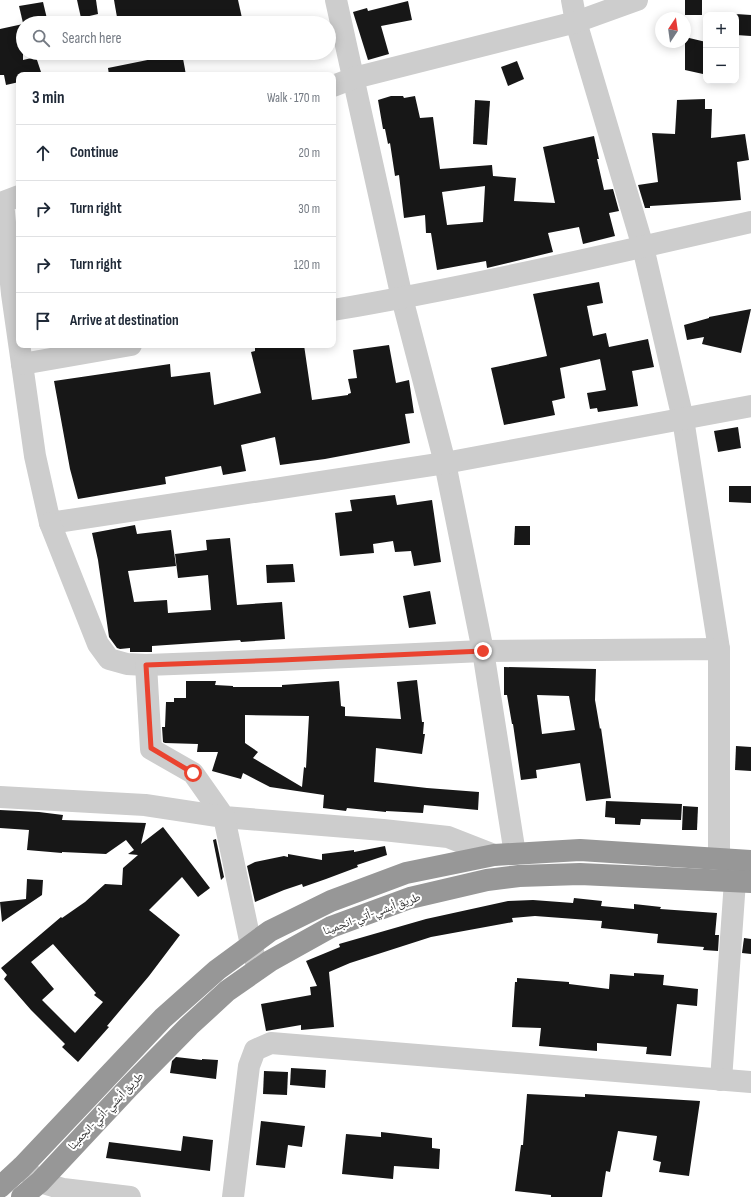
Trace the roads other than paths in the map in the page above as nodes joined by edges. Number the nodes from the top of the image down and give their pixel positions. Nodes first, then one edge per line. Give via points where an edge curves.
1 (336, 0) edge
2 (572, 0) edge
3 (637, 0) edge
4 (576, 22) junction
5 (354, 78) junction
6 (336, 85) edge
7 (8, 194) edge
8 (751, 222) edge
9 (643, 247) junction
10 (6, 295) edge
11 (402, 298) junction
12 (336, 309) edge
13 (16, 338) edge
14 (18, 348) edge
15 (114, 348) edge
16 (22, 364) junction
17 (751, 406) edge
18 (683, 419) junction
19 (445, 463) junction
20 (50, 523) junction
21 (719, 649) junction
22 (483, 651) junction
23 (146, 665) junction
24 (0, 797) edge
25 (224, 817) junction
26 (504, 854) junction
27 (719, 859) junction
28 (751, 861) edge
29 (743, 882) edge
30 (251, 945) junction
31 (258, 969) junction
32 (721, 1080) junction
33 (751, 1082) edge
34 (22, 1167) junction
35 (40, 1182) junction
36 (0, 1187) edge
37 (22, 1197) edge
38 (130, 1197) edge
39 (233, 1197) edge

1 - 5 street
2 - 4 street
3 - 4 street
4 - 5 street
4 - 9 street
5 - 6 street
5 - 11 street
7 - 10 street
8 - 9 street
9 - 11 street
9 - 18 street
10 - 13 street
11 - 12 street
11 - 19 street
14 - 16 street
15 - 16 street
16 - 20 street via 35,456
17 - 18 street
18 - 19 street
18 - 21 street
19 - 20 street
19 - 22 street
20 - 23 street via 98,644 109,659 127,664
21 - 22 street
21 - 27 street
22 - 23 street
22 - 26 street
23 - 25 street via 151,748 193,773
24 - 25 street via 145,805
25 - 26 street via 448,837
25 - 30 street
26 - 27 highway via 580,850
26 - 30 highway via 406,873 330,901 270,931
27 - 28 highway
29 - 31 highway, طريق أبشي-أتي-انجمينا via 580,874 487,880 410,898 331,927
29 - 32 street
30 - 31 street
30 - 34 highway via 217,970 162,1018
31 - 35 highway, طريق أبشي-أتي-انجمينا via 227,991 189,1026
32 - 33 street
32 - 39 street via 271,1043 255,1050 249,1066
34 - 35 street
34 - 36 highway
35 - 37 highway, طريق أبشي-أتي-انجمينا
35 - 38 street via 63,1189

